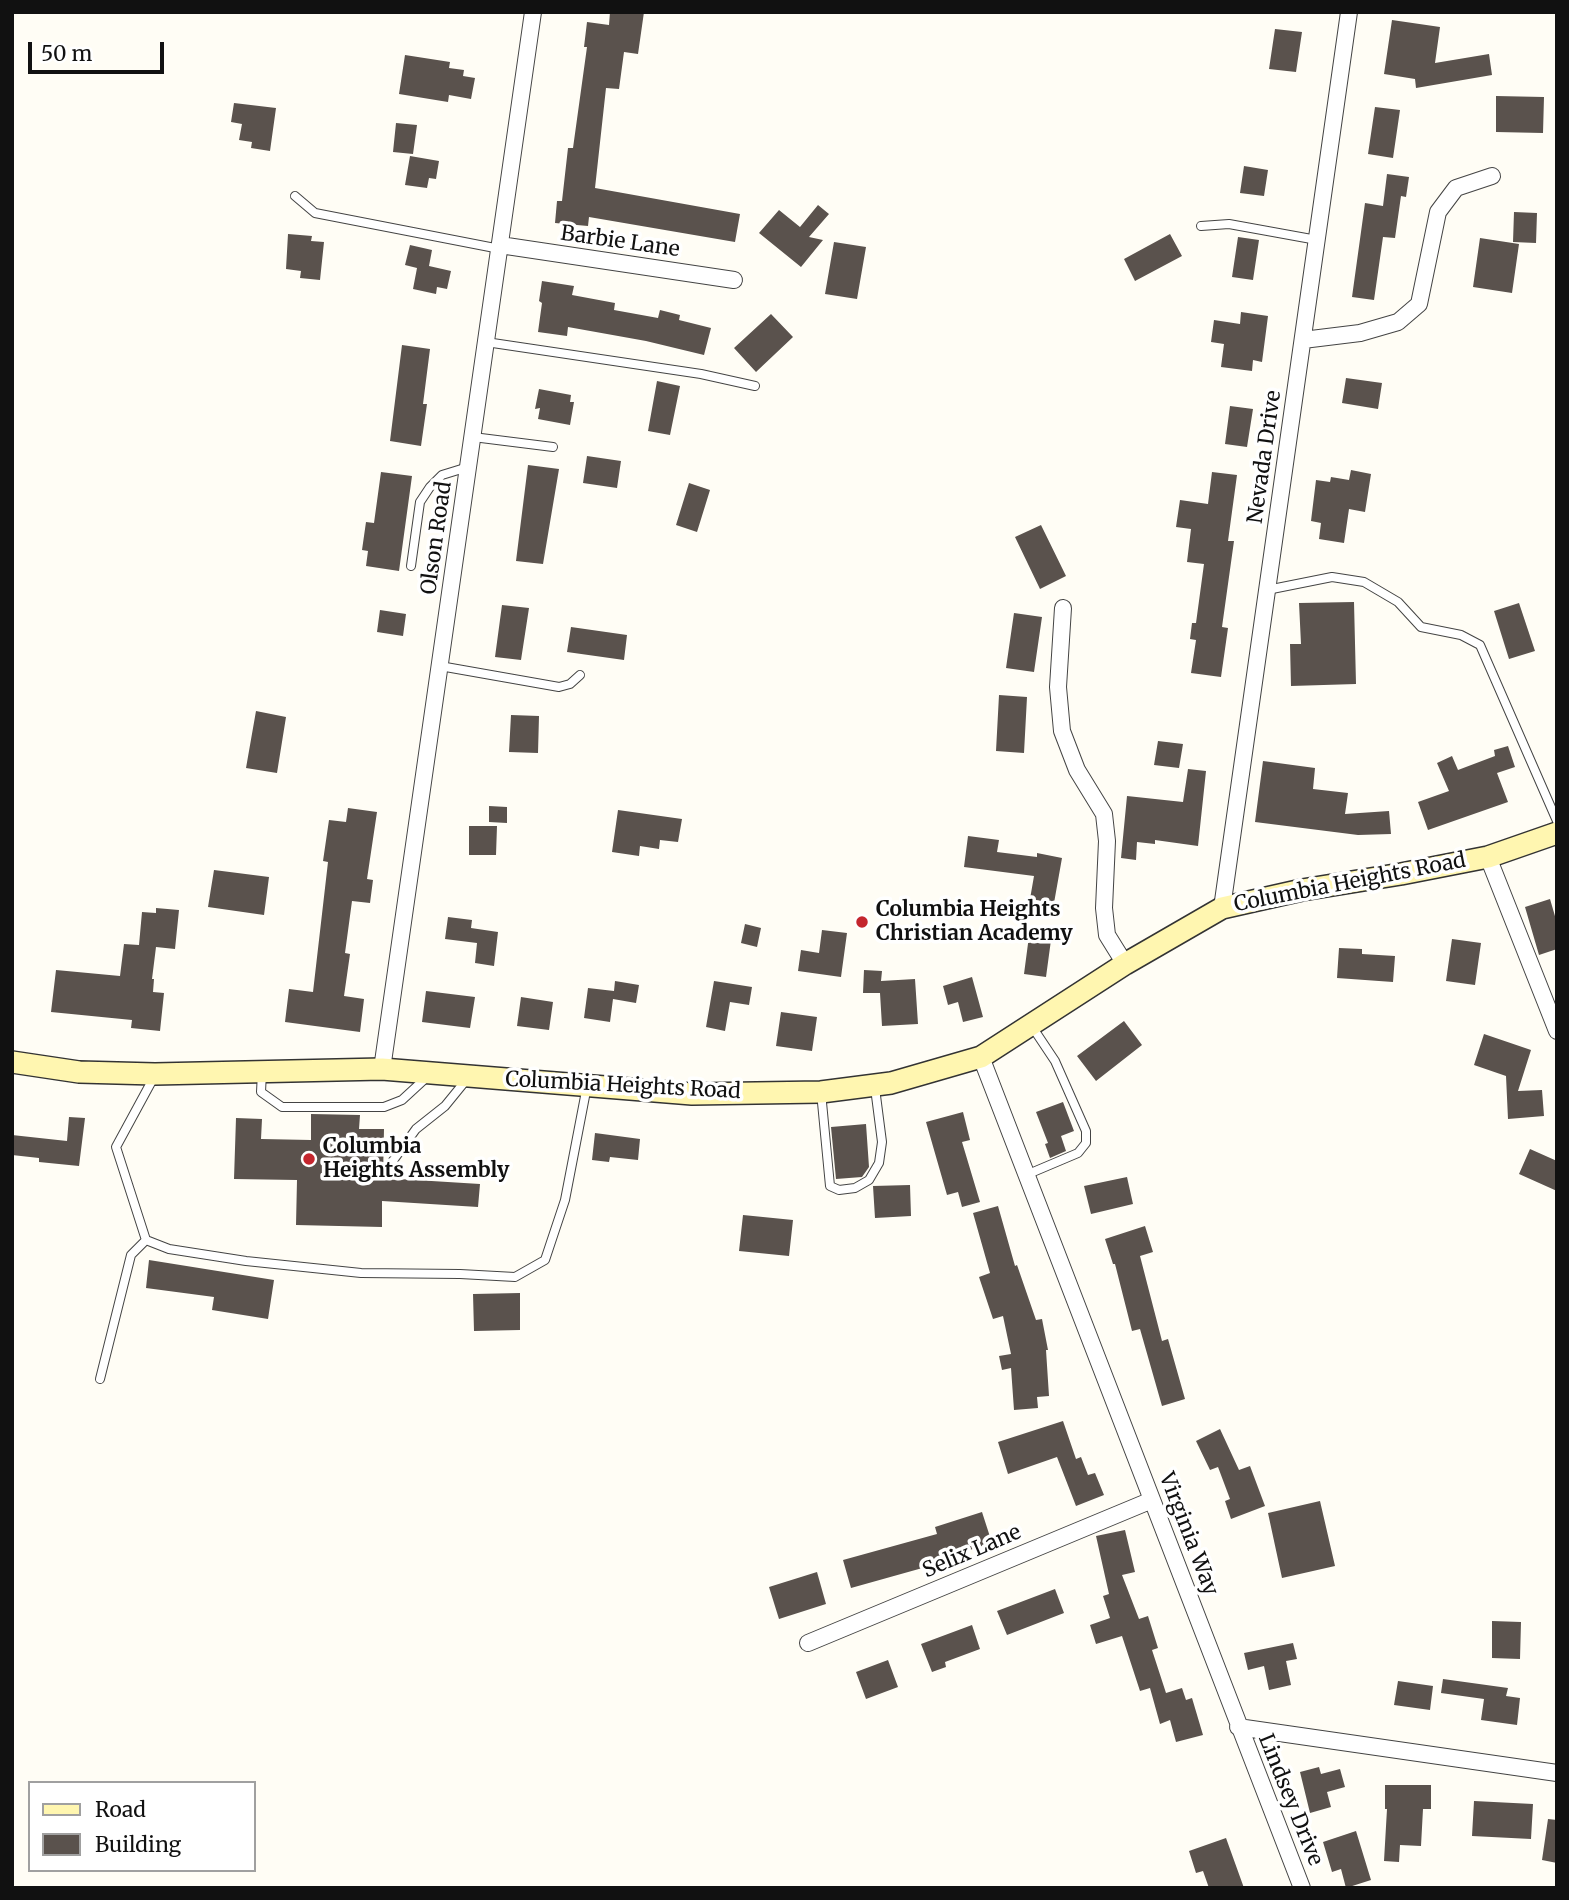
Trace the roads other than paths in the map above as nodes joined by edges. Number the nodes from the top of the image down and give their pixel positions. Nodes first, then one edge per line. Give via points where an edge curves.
1 (533, 12) edge
2 (1349, 12) edge
3 (1492, 176) dead end
4 (295, 196) dead end
5 (1201, 226) dead end
6 (1317, 240) junction
7 (500, 247) junction
8 (734, 280) dead end
9 (1303, 340) junction
10 (486, 342) junction
11 (755, 386) dead end
12 (473, 437) junction
13 (553, 447) dead end
14 (468, 467) junction
15 (411, 566) dead end
16 (1267, 590) junction
17 (1063, 608) dead end
18 (440, 666) junction
19 (580, 675) dead end
20 (1557, 821) edge
21 (1557, 833) edge
22 (1488, 857) junction
23 (1222, 908) junction
24 (1125, 964) junction
25 (1031, 1025) junction
26 (1557, 1031) edge
27 (981, 1057) junction
28 (12, 1062) edge
29 (382, 1069) junction
30 (262, 1072) junction
31 (432, 1073) junction
32 (155, 1074) junction
33 (469, 1076) junction
34 (874, 1085) junction
35 (587, 1086) junction
36 (821, 1092) junction
37 (392, 1162) dead end
38 (1026, 1175) junction
39 (146, 1240) junction
40 (100, 1379) dead end
41 (1152, 1500) junction
42 (808, 1643) dead end
43 (1238, 1727) junction
44 (1557, 1773) edge
45 (1302, 1888) edge

1 - 7 street, Olson Road
2 - 6 street, Nevada Drive
3 - 9 street via 1456,188 1438,212 1419,304 1398,322 1360,333
4 - 7 lane via 315,213
5 - 6 lane via 1228,225
6 - 9 street, Nevada Drive
7 - 8 street, Barbie Lane
7 - 10 street, Olson Road
9 - 16 street, Nevada Drive
10 - 11 lane
10 - 12 street, Olson Road
12 - 13 lane
12 - 14 street, Olson Road
14 - 15 lane via 442,475 421,502
14 - 18 street, Olson Road
16 - 20 lane via 1332,577 1364,582 1398,602 1421,627 1461,635 1480,645
16 - 23 street, Nevada Drive
17 - 24 street via 1058,687 1062,731 1077,770 1104,814 1104,908 1108,935
18 - 19 lane via 559,687
18 - 29 street, Olson Road
21 - 22 street, Columbia Heights Road
22 - 23 street, Columbia Heights Road
22 - 26 street
23 - 24 street, Columbia Heights Road
24 - 25 street, Columbia Heights Road
25 - 27 street, Columbia Heights Road
25 - 38 lane via 1055,1062 1086,1131 1086,1143 1078,1153
27 - 34 street, Columbia Heights Road
27 - 38 street, Virginia Way
28 - 32 street, Columbia Heights Road via 79,1072
29 - 30 street, Columbia Heights Road
29 - 31 street, Columbia Heights Road
30 - 31 lane via 261,1092 282,1107 384,1107 402,1100
30 - 32 street, Columbia Heights Road
31 - 33 street, Columbia Heights Road
32 - 39 lane via 116,1147
33 - 35 street, Columbia Heights Road
33 - 37 lane via 445,1106 416,1129
34 - 36 street, Columbia Heights Road
34 - 36 lane via 882,1142 879,1163 869,1180 855,1188 830,1186
35 - 36 street, Columbia Heights Road via 692,1094
35 - 39 lane via 565,1199 545,1260 515,1277 361,1273 246,1261 169,1249
38 - 41 street, Virginia Way
39 - 40 lane via 131,1255
41 - 42 street, Selix Lane
41 - 43 street, Virginia Way
43 - 44 street
43 - 45 street, Lindsey Drive

